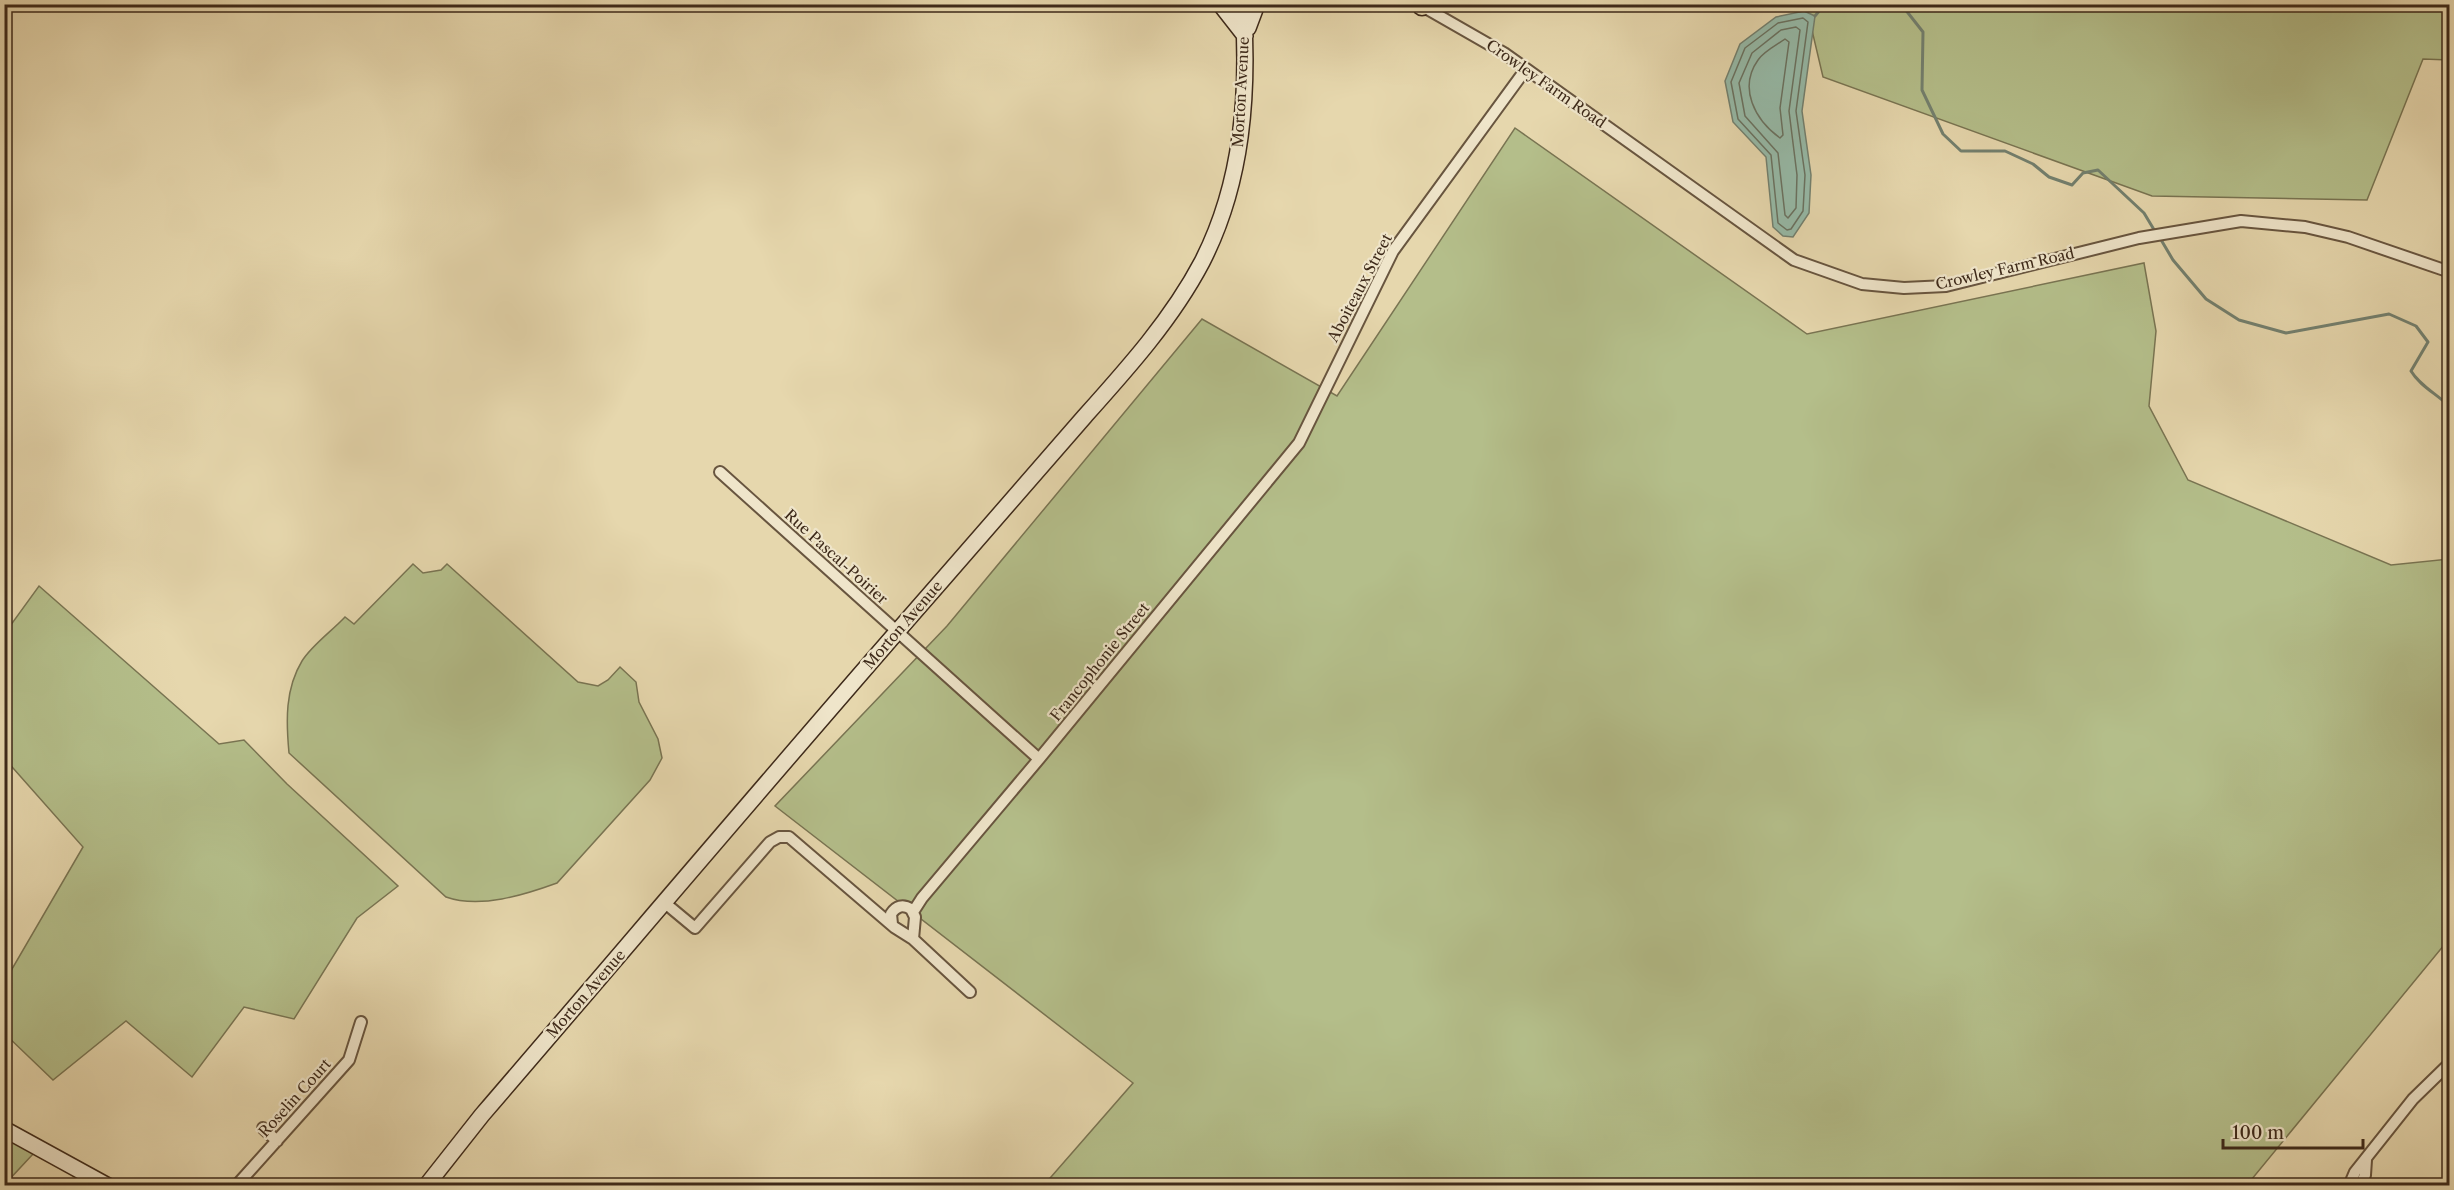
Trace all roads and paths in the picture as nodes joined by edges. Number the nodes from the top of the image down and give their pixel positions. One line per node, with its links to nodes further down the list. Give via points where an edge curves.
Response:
1 (1220, 4): 5 (street)
2 (1243, 4): 5 (street, Morton Avenue)
3 (1257, 4): 5 (street)
4 (1421, 5): 6 (street, Crowley Farm Road)
5 (1245, 36): 10 (street, Morton Avenue, via 1241,142 1231,184 1203,260 1178,304 1132,363)
6 (1526, 69): 7 (street, Crowley Farm Road, via 1794,260 1862,284 1946,286 2139,238 2241,221 2305,227 2348,237); 8 (street, Aboiteaux Street, via 1393,251)
7 (2450, 272)
8 (1299, 442): 11 (street, Francophonie Street)
9 (720, 472): 10 (street, Rue Pascal-Poirier)
10 (896, 632): 11 (street, Rue Pascal-Poirier); 12 (street, Morton Avenue)
11 (1039, 759): 13 (street, Francophonie Street)
12 (665, 903): 14 (street, via 695,928 770,842 784,836 793,839); 25 (street, Morton Avenue)
13 (910, 910): 14 (street, Francophonie Street, via 896,908); 15 (street)
14 (889, 918): 15 (street)
15 (908, 928): 16 (street, via 913,939)
16 (970, 992)
17 (361, 1022): 21 (street, Roselin Court, via 349,1060)
18 (2450, 1063): 22 (street, via 2413,1099)
19 (263, 1128): 21 (street)
20 (4, 1129): 23 (street)
21 (277, 1141): 24 (street, Roselin Court)
22 (2366, 1160): 26 (street); 27 (street)
23 (108, 1185)
24 (236, 1185)
25 (426, 1185)
26 (2349, 1185)
27 (2360, 1185)

